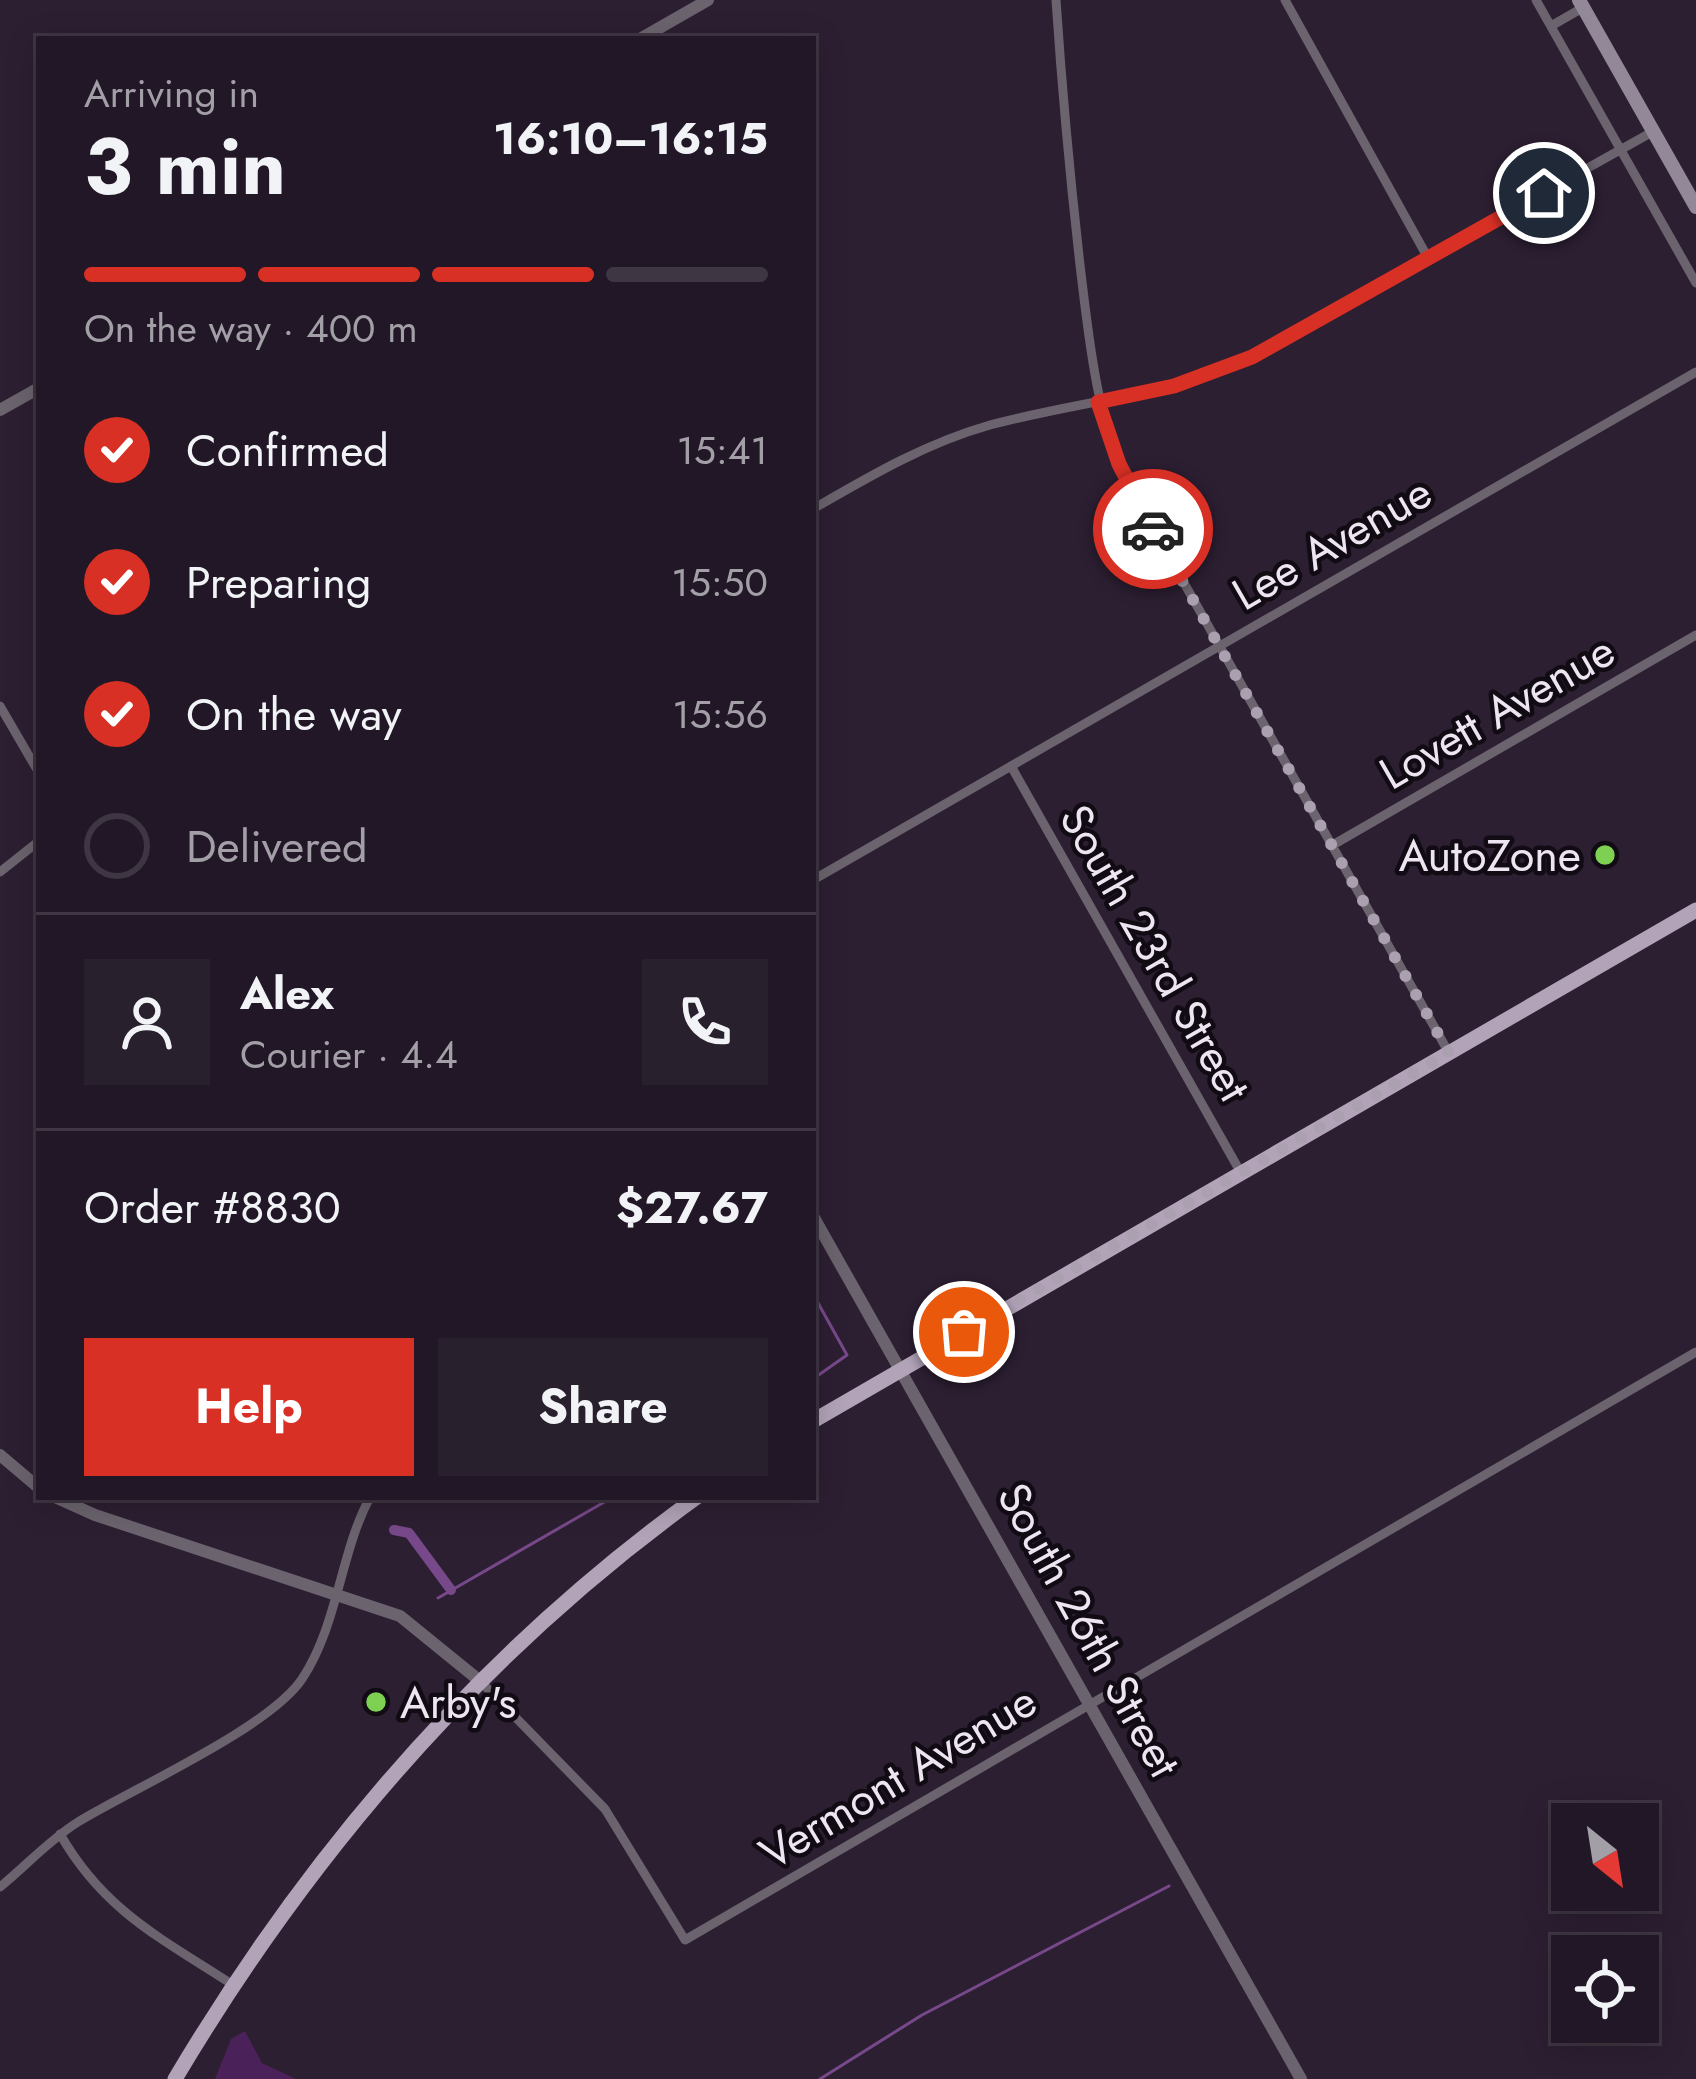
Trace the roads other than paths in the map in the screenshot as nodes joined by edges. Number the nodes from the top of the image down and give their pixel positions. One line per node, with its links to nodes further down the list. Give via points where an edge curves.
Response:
1 (708, 0): 7 (street)
2 (1285, 0): 11 (street)
3 (1536, 0): 6 (street)
4 (1581, 4): 6 (street); 8 (main road)
5 (1056, 6): 15 (street)
6 (1551, 26): 9 (street)
7 (645, 36)
8 (1654, 131): 9 (street); 10 (main road)
9 (1621, 149): 11 (street); 12 (street)
10 (1696, 206)
11 (1428, 258): 15 (street, via 1235,365)
12 (1696, 283)
13 (1696, 372): 19 (street, Lee Avenue)
14 (36, 390): 16 (street)
15 (1098, 402): 17 (street, via 954,436); 19 (street, via 1126,479)
16 (0, 410)
17 (816, 507)
18 (1696, 635): 24 (street, Lovett Avenue)
19 (1219, 646): 21 (street, Lee Avenue); 24 (street)
20 (0, 706): 22 (street)
21 (1011, 766): 26 (street, Lee Avenue); 29 (street, South 23rd Street)
22 (36, 767)
23 (36, 844): 25 (street)
24 (1331, 846): 28 (street)
25 (0, 872)
26 (816, 878)
27 (1696, 910): 28 (main road)
28 (1449, 1053): 29 (main road)
29 (1241, 1173): 32 (main road)
30 (816, 1221): 32 (street, South 26th Street)
31 (1696, 1352): 41 (street, Vermont Avenue)
32 (900, 1369): 33 (main road); 41 (street, South 26th Street)
33 (816, 1418)
34 (0, 1455): 35 (street)
35 (36, 1485)
36 (62, 1500): 39 (street)
37 (369, 1500): 39 (street)
38 (693, 1500): 40 (main road)
39 (335, 1592): 40 (street, via 410,1621); 42 (street, via 308,1670 280,1704)
40 (480, 1681): 41 (street, Vermont Avenue, via 616,1823 685,1940); 44 (main road, via 340,1838)
41 (1089, 1702): 46 (street, South 26th Street)
42 (60, 1834): 43 (street); 44 (street, via 106,1898)
43 (0, 1887)
44 (233, 1985): 45 (main road)
45 (175, 2079)
46 (1301, 2079)

